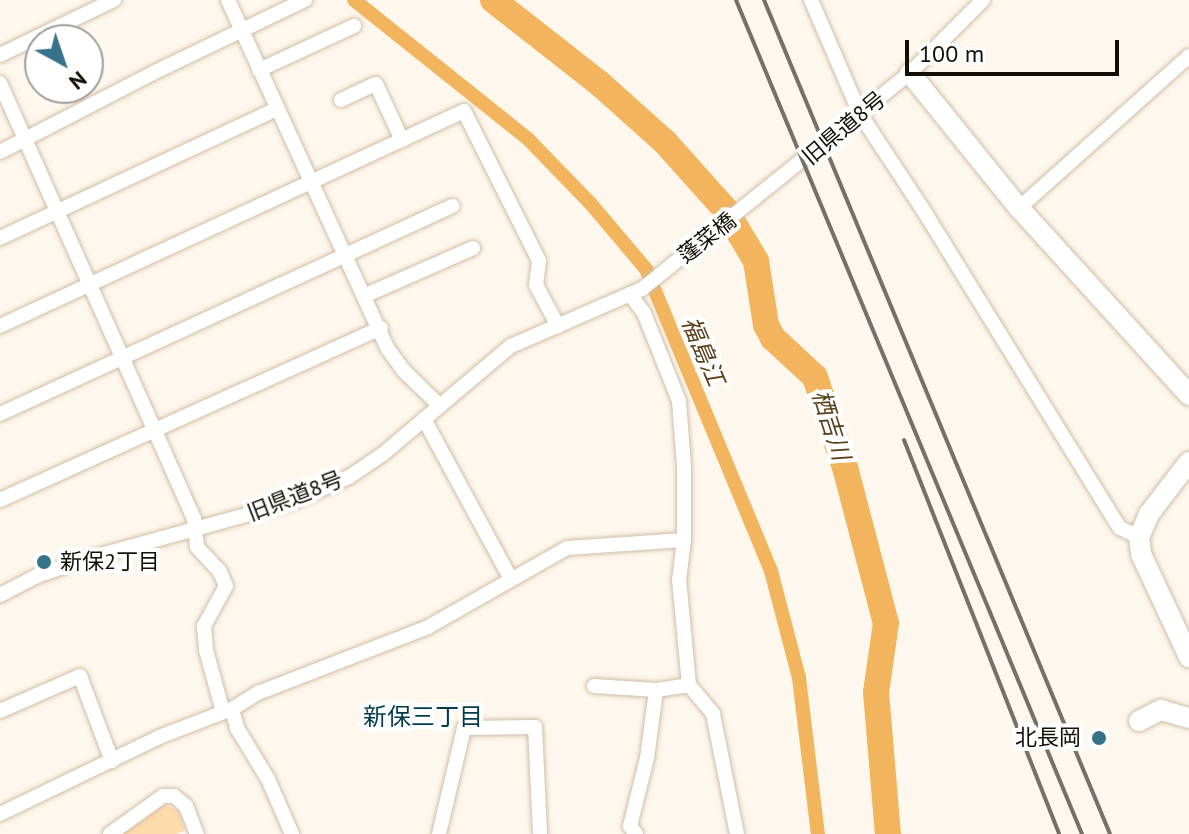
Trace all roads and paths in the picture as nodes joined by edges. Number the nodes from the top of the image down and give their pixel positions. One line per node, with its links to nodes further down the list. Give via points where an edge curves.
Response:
1 (114, 0): 8 (street)
2 (228, 0): 7 (street)
3 (305, 0): 7 (street)
4 (983, 0): 11 (street, 旧県道8号)
5 (813, 1): 15 (street)
6 (354, 26): 10 (street)
7 (243, 33): 10 (street); 16 (street, via 153,73)
8 (0, 55)
9 (1189, 56): 22 (street)
10 (259, 70): 14 (street)
11 (910, 73): 15 (street, 旧県道8号); 22 (street)
12 (0, 83): 16 (street)
13 (341, 100): 17 (street, via 376,84)
14 (277, 109): 19 (street); 23 (street)
15 (860, 114): 20 (street, 旧県道8号); 42 (street, via 1120,528)
16 (27, 140): 18 (street); 23 (street)
17 (402, 140): 19 (street); 31 (street, via 464,111 539,261 536,285)
18 (0, 152)
19 (309, 181): 26 (street); 27 (street)
20 (772, 187): 28 (street, 蓬菜橋)
21 (453, 206): 26 (street)
22 (1019, 208): 34 (street)
23 (58, 213): 24 (street); 27 (street)
24 (0, 238)
25 (473, 248): 29 (street)
26 (347, 256): 29 (street); 33 (street)
27 (90, 285): 30 (street); 33 (street)
28 (636, 292): 31 (street, 旧県道8号); 43 (street, via 679,401)
29 (366, 295): 32 (street)
30 (0, 326)
31 (558, 326): 35 (street, 旧県道8号, via 511,346)
32 (381, 328): 35 (street, via 403,370); 38 (street)
33 (125, 358): 36 (street); 38 (street)
34 (1189, 395)
35 (438, 404): 37 (street, 旧県道8号)
36 (0, 414)
37 (424, 419): 41 (street, 旧県道8号, via 383,454 326,489); 44 (street)
38 (156, 430): 40 (street); 41 (street)
39 (1189, 462): 42 (street, via 1149,514)
40 (0, 500)
41 (197, 530): 45 (street, 旧県道8号, via 86,559); 50 (street, via 197,547 226,586 204,626 206,650)
42 (1139, 537): 46 (street, via 1141,554)
43 (684, 540): 44 (street, via 567,548); 47 (street, via 679,579)
44 (511, 579): 50 (street, via 428,627 258,693)
45 (0, 595)
46 (1189, 657)
47 (689, 685): 49 (street); 62 (street, via 713,714)
48 (594, 686): 49 (street)
49 (656, 690): 61 (street, via 630,826)
50 (228, 710): 54 (street); 58 (street)
51 (0, 711): 54 (street, via 80,676)
52 (1189, 718): 53 (street, via 1161,710)
53 (1139, 721)
54 (112, 761): 55 (street)
55 (0, 814)
56 (110, 834): 57 (street, via 163,796 174,796 186,806)
57 (197, 834)
58 (292, 834)
59 (439, 834): 60 (street, via 464,728 535,727)
60 (540, 834)
61 (636, 834)
62 (737, 834)

